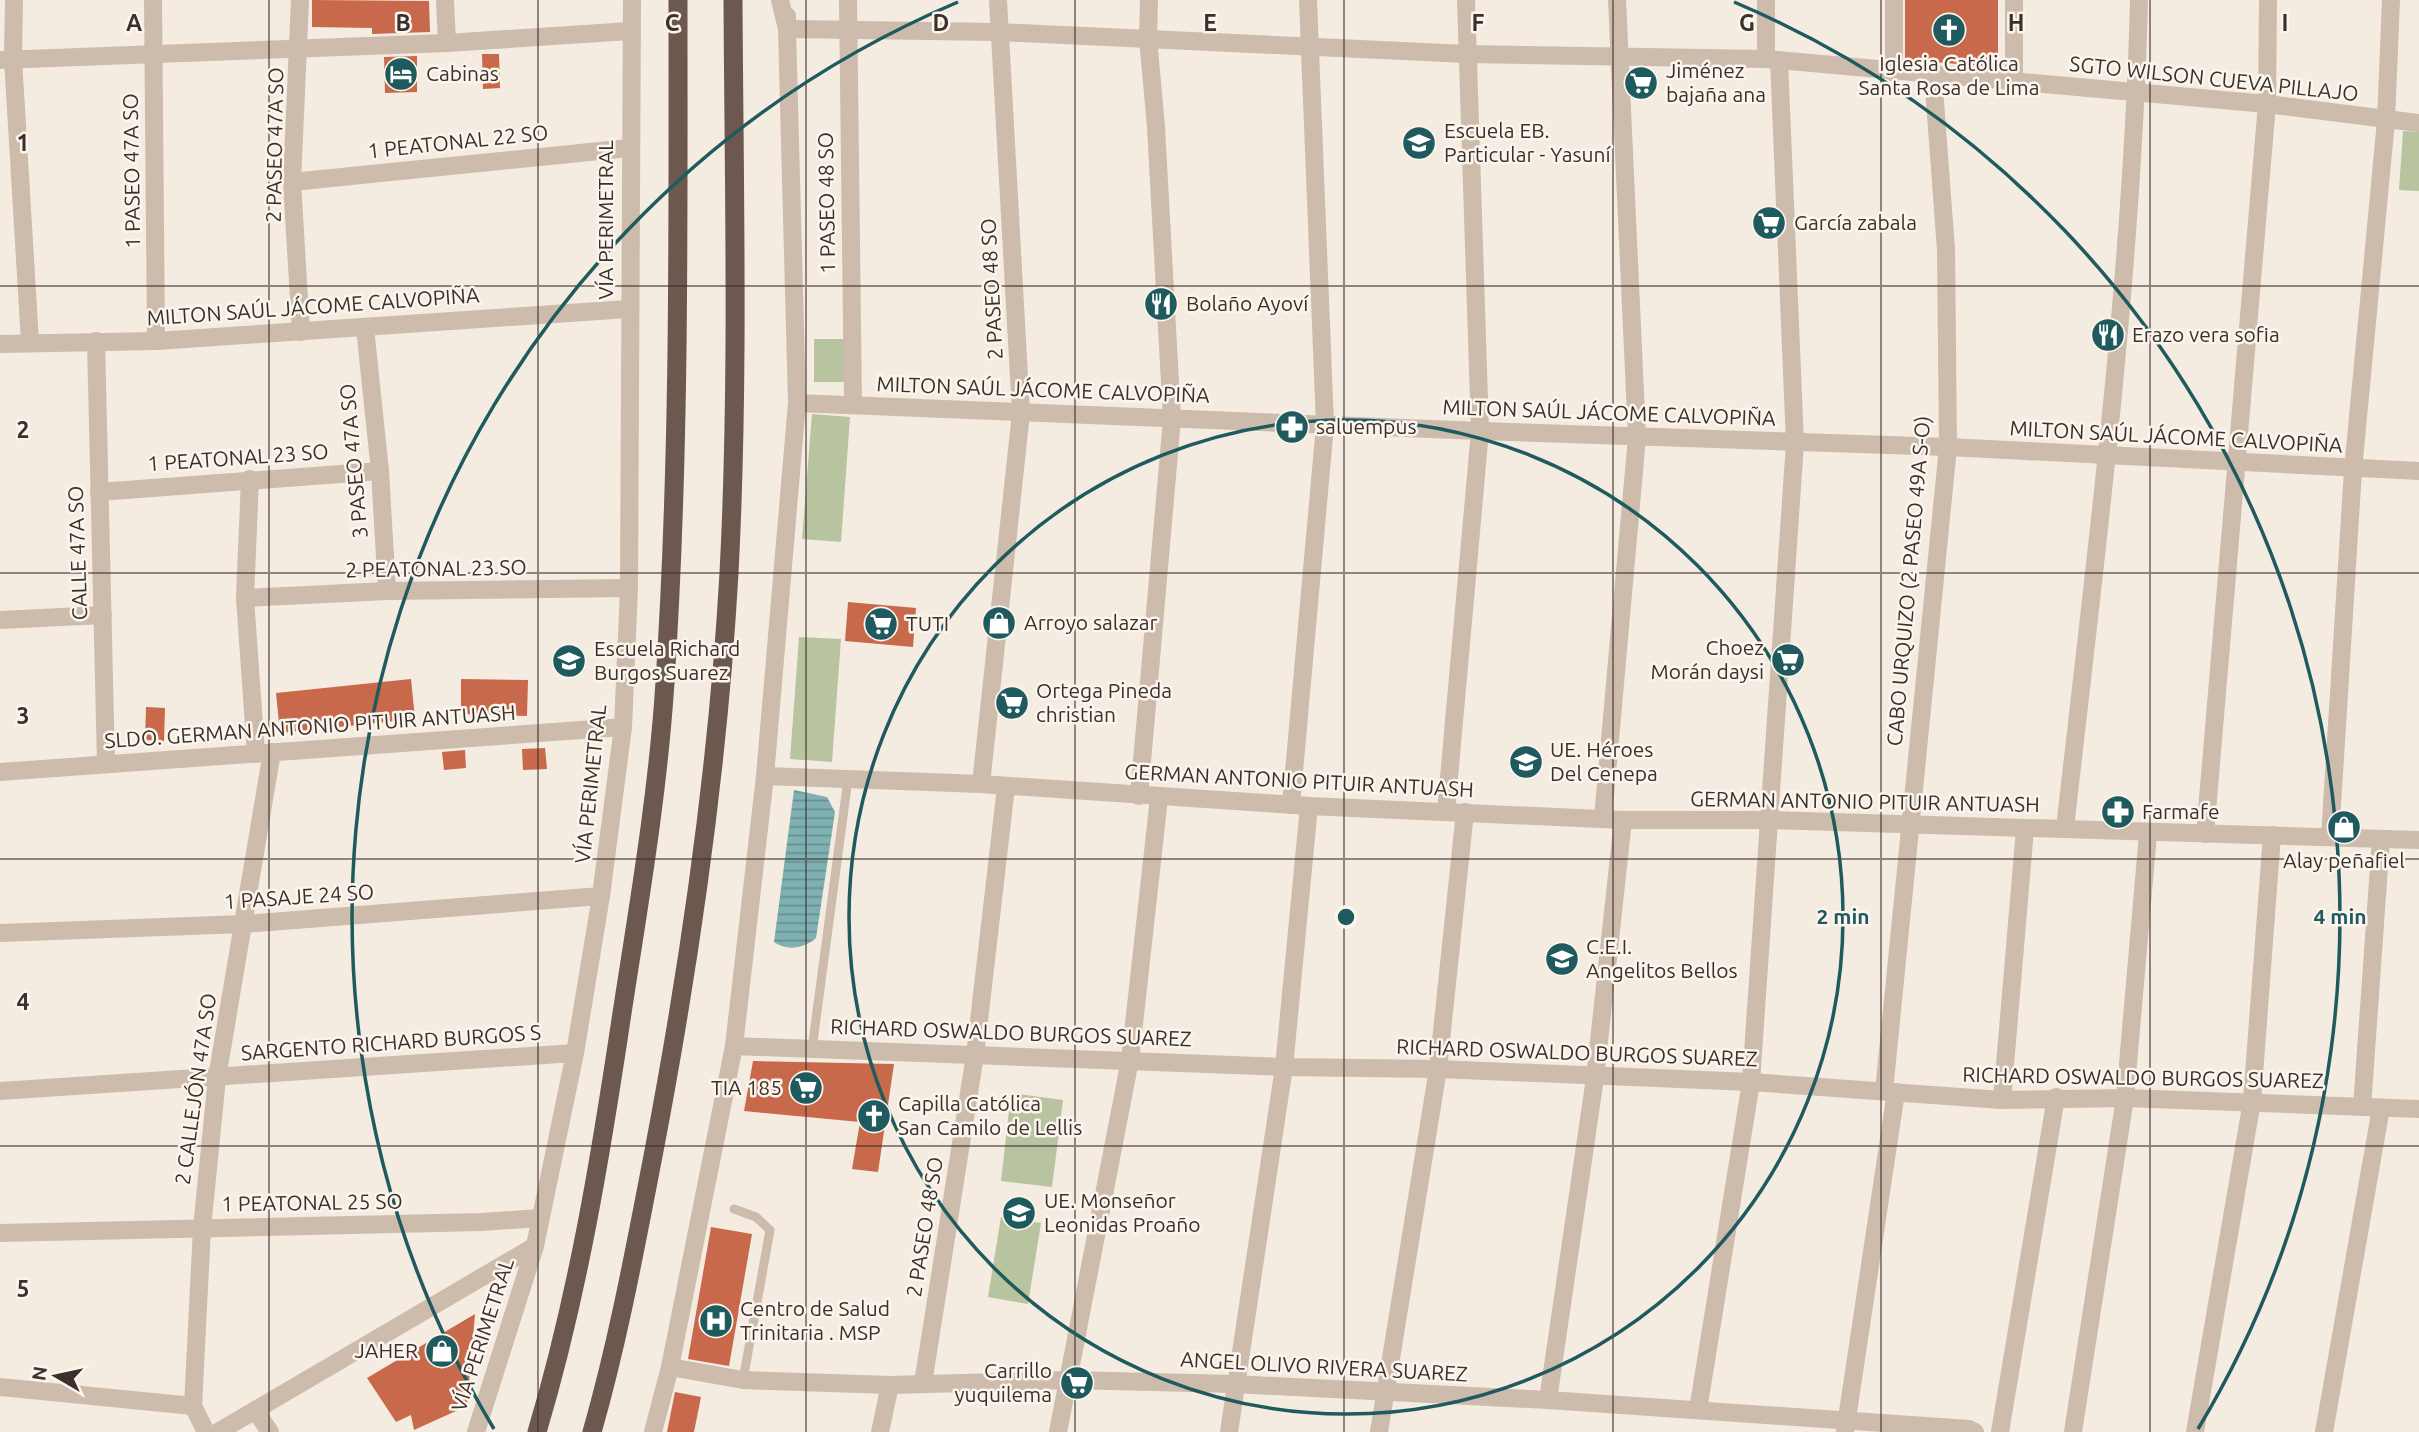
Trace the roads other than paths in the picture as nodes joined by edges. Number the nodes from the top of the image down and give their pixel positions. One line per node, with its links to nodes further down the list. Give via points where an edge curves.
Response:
1 (14, 0): 34 (street)
2 (153, 0): 30 (street, 1 PASEO 47A SO)
3 (300, 0): 28 (street, 2 PASEO 47A SO)
4 (444, 0): 27 (street)
5 (632, 0): 24 (street, VÍA PERIMETRAL)
6 (678, 0): 141 (highway, via 676,427 665,684 645,864 608,1111 582,1252)
7 (733, 0): 142 (highway, via 735,410 729,574 714,768 678,1027 614,1357)
8 (780, 0): 22 (street)
9 (787, 0): 22 (street)
10 (848, 0): 23 (street, 1 PASEO 48 SO)
11 (998, 0): 25 (street, 2 PASEO 48 SO)
12 (1149, 0): 26 (street)
13 (1308, 0): 29 (street)
14 (1466, 0): 31 (street)
15 (1617, 0): 32 (street)
16 (1766, 0): 33 (street)
17 (1895, 0): 35 (street)
18 (2014, 0): 37 (street)
19 (2139, 0): 38 (street)
20 (2268, 0): 39 (street)
21 (2391, 0): 40 (street)
22 (787, 29): 23 (street, SGTO WILSON CUEVA PILLAJO); 51 (street)
23 (847, 30): 25 (street, SGTO WILSON CUEVA PILLAJO); 52 (street, 1 PASEO 48 SO)
24 (631, 31): 27 (street); 42 (street, VÍA PERIMETRAL)
25 (998, 32): 26 (street, SGTO WILSON CUEVA PILLAJO); 53 (street, 2 PASEO 48 SO)
26 (1147, 38): 29 (street, SGTO WILSON CUEVA PILLAJO); 54 (street)
27 (447, 43): 28 (street)
28 (300, 47): 30 (street); 43 (street, 2 PASEO 47A SO)
29 (1308, 48): 31 (street, SGTO WILSON CUEVA PILLAJO); 55 (street)
30 (153, 52): 34 (street); 48 (street, 1 PASEO 47A SO)
31 (1466, 54): 32 (street, SGTO WILSON CUEVA PILLAJO); 56 (street)
32 (1617, 58): 33 (street, SGTO WILSON CUEVA PILLAJO); 57 (street)
33 (1773, 59): 35 (street, SGTO WILSON CUEVA PILLAJO); 58 (street)
34 (6, 60): 49 (street)
35 (1894, 73): 36 (street, SGTO WILSON CUEVA PILLAJO)
36 (1933, 75): 37 (street, SGTO WILSON CUEVA PILLAJO); 59 (street, CABO URQUIZO (2 PASEO 49A S-O), via 1946,250)
37 (2014, 82): 38 (street, SGTO WILSON CUEVA PILLAJO)
38 (2137, 93): 39 (street, SGTO WILSON CUEVA PILLAJO); 60 (street)
39 (2267, 104): 40 (street, SGTO WILSON CUEVA PILLAJO); 61 (street)
40 (2386, 121): 41 (street, SGTO WILSON CUEVA PILLAJO); 62 (street)
41 (2419, 123)
42 (629, 148): 43 (street, 1 PEATONAL 22 SO); 44 (street, VÍA PERIMETRAL)
43 (292, 182): 46 (street, 2 PASEO 47A SO)
44 (628, 309): 45 (street, MILTON SAÚL JÁCOME CALVOPIÑA); 67 (street, VÍA PERIMETRAL)
45 (365, 328): 46 (street, MILTON SAÚL JÁCOME CALVOPIÑA); 63 (street, 3 PASEO 47A SO)
46 (301, 332): 48 (street, MILTON SAÚL JÁCOME CALVOPIÑA)
47 (96, 341): 48 (street, MILTON SAÚL JÁCOME CALVOPIÑA); 49 (street, MILTON SAÚL JÁCOME CALVOPIÑA); 66 (street, CALLE 47A SO)
48 (156, 341)
49 (30, 342): 50 (street, MILTON SAÚL JÁCOME CALVOPIÑA)
50 (0, 344)
51 (797, 403): 52 (street, MILTON SAÚL JÁCOME CALVOPIÑA); 76 (street)
52 (853, 405): 53 (street, MILTON SAÚL JÁCOME CALVOPIÑA)
53 (1021, 413): 54 (street, MILTON SAÚL JÁCOME CALVOPIÑA); 78 (street, 2 PASEO 48 SO)
54 (1172, 419): 55 (street, MILTON SAÚL JÁCOME CALVOPIÑA); 80 (street)
55 (1325, 425): 56 (street, MILTON SAÚL JÁCOME CALVOPIÑA); 82 (street)
56 (1480, 432): 57 (street, MILTON SAÚL JÁCOME CALVOPIÑA); 83 (street)
57 (1637, 437): 58 (street, MILTON SAÚL JÁCOME CALVOPIÑA); 85 (street)
58 (1795, 443): 59 (street, MILTON SAÚL JÁCOME CALVOPIÑA); 87 (street)
59 (1948, 447): 60 (street, MILTON SAÚL JÁCOME CALVOPIÑA); 88 (street, CABO URQUIZO (2 PASEO 49A S-O))
60 (2108, 455): 61 (street, MILTON SAÚL JÁCOME CALVOPIÑA); 89 (street)
61 (2236, 463): 62 (street, MILTON SAÚL JÁCOME CALVOPIÑA); 92 (street)
62 (2353, 470): 64 (street, MILTON SAÚL JÁCOME CALVOPIÑA); 94 (street)
63 (380, 471): 65 (street, 1 PEATONAL 23 SO); 68 (street, 3 PASEO 47A SO)
64 (2419, 471)
65 (250, 479): 66 (street, 1 PEATONAL 23 SO); 69 (street)
66 (99, 492): 70 (street, CALLE 47A SO)
67 (629, 588): 68 (street, 2 PEATONAL 23 SO); 72 (street, VÍA PERIMETRAL)
68 (387, 591): 69 (street, 2 PEATONAL 23 SO)
69 (245, 598): 73 (street)
70 (103, 615): 71 (street); 74 (street, CALLE 47A SO)
71 (0, 620)
72 (622, 727): 73 (street, SLDO. GERMAN ANTONIO PITUIR ANTUASH); 97 (street, VÍA PERIMETRAL)
73 (264, 753): 74 (street, SLDO. GERMAN ANTONIO PITUIR ANTUASH); 98 (street, 2 CALLEJÓN 47A SO)
74 (106, 764): 75 (street, SLDO. GERMAN ANTONIO PITUIR ANTUASH)
75 (0, 772)
76 (765, 776): 77 (street, GERMAN ANTONIO PITUIR ANTUASH); 100 (street)
77 (848, 779): 78 (street, GERMAN ANTONIO PITUIR ANTUASH); 101 (lane)
78 (981, 784): 79 (street, GERMAN ANTONIO PITUIR ANTUASH)
79 (1006, 787): 80 (street, GERMAN ANTONIO PITUIR ANTUASH); 103 (street, 2 PASEO 48 SO)
80 (1139, 796): 81 (street, GERMAN ANTONIO PITUIR ANTUASH)
81 (1159, 797): 82 (street, GERMAN ANTONIO PITUIR ANTUASH); 104 (street)
82 (1300, 806): 83 (street, GERMAN ANTONIO PITUIR ANTUASH); 105 (street)
83 (1446, 811): 84 (street, GERMAN ANTONIO PITUIR ANTUASH)
84 (1465, 812): 85 (street, GERMAN ANTONIO PITUIR ANTUASH); 106 (street)
85 (1603, 818): 86 (street, GERMAN ANTONIO PITUIR ANTUASH)
86 (1623, 820): 87 (street, GERMAN ANTONIO PITUIR ANTUASH); 108 (street)
87 (1769, 820): 88 (street, GERMAN ANTONIO PITUIR ANTUASH); 109 (street)
88 (1908, 825): 90 (street, GERMAN ANTONIO PITUIR ANTUASH); 111 (street, CABO URQUIZO (2 PASEO 49A S-O))
89 (2065, 828): 90 (street, GERMAN ANTONIO PITUIR ANTUASH); 91 (street, GERMAN ANTONIO PITUIR ANTUASH)
90 (2025, 830): 114 (street)
91 (2148, 834): 92 (street, GERMAN ANTONIO PITUIR ANTUASH); 113 (street)
92 (2205, 834): 93 (street, GERMAN ANTONIO PITUIR ANTUASH)
93 (2272, 835): 94 (street, GERMAN ANTONIO PITUIR ANTUASH); 115 (street)
94 (2330, 837): 95 (street, GERMAN ANTONIO PITUIR ANTUASH)
95 (2381, 839): 96 (street, GERMAN ANTONIO PITUIR ANTUASH); 116 (street)
96 (2419, 840)
97 (601, 896): 98 (street, 1 PASAJE 24 SO); 102 (street, VÍA PERIMETRAL)
98 (244, 925): 99 (street, 1 PASAJE 24 SO); 107 (street, 2 CALLEJÓN 47A SO)
99 (0, 933)
100 (734, 1046): 101 (street, RICHARD OSWALDO BURGOS SUAREZ); 124 (street)
101 (811, 1049): 103 (street, RICHARD OSWALDO BURGOS SUAREZ)
102 (575, 1053): 107 (street, SARGENTO RICHARD BURGOS S); 120 (street, VÍA PERIMETRAL)
103 (975, 1055): 104 (street, RICHARD OSWALDO BURGOS SUAREZ); 127 (street, 2 PASEO 48 SO)
104 (1130, 1060): 105 (street, RICHARD OSWALDO BURGOS SUAREZ); 126 (street)
105 (1284, 1067): 106 (street, RICHARD OSWALDO BURGOS SUAREZ); 128 (street)
106 (1438, 1069): 108 (street, RICHARD OSWALDO BURGOS SUAREZ); 131 (street)
107 (217, 1078): 110 (street, SARGENTO RICHARD BURGOS S); 121 (street, 2 CALLEJÓN 47A SO)
108 (1595, 1078): 109 (street, RICHARD OSWALDO BURGOS SUAREZ); 132 (street)
109 (1751, 1082): 111 (street, RICHARD OSWALDO BURGOS SUAREZ); 135 (street)
110 (0, 1091)
111 (1890, 1092): 114 (street, RICHARD OSWALDO BURGOS SUAREZ); 136 (street, CABO URQUIZO (2 PASEO 49A S-O))
112 (2056, 1097): 113 (street, RICHARD OSWALDO BURGOS SUAREZ); 114 (street, RICHARD OSWALDO BURGOS SUAREZ); 149 (street)
113 (2125, 1098): 115 (street, RICHARD OSWALDO BURGOS SUAREZ); 150 (street)
114 (2003, 1100)
115 (2252, 1101): 116 (street, RICHARD OSWALDO BURGOS SUAREZ); 151 (street)
116 (2362, 1107): 117 (street, RICHARD OSWALDO BURGOS SUAREZ)
117 (2381, 1108): 118 (street, RICHARD OSWALDO BURGOS SUAREZ); 152 (street)
118 (2419, 1110)
119 (734, 1209): 125 (lane, via 756,1217 770,1230)
120 (540, 1218): 121 (street, 1 PEATONAL 25 SO); 123 (street, VÍA PERIMETRAL)
121 (202, 1228): 122 (street, 1 PEATONAL 25 SO); 133 (street, 2 CALLEJÓN 47A SO)
122 (0, 1233)
123 (535, 1246): 134 (street); 140 (street, VÍA PERIMETRAL)
124 (670, 1367): 125 (street, ANGEL OLIVO RIVERA SUAREZ); 143 (street)
125 (743, 1380): 129 (street, ANGEL OLIVO RIVERA SUAREZ)
126 (1069, 1380): 127 (street, ANGEL OLIVO RIVERA SUAREZ); 128 (street, ANGEL OLIVO RIVERA SUAREZ); 145 (street)
127 (923, 1383): 129 (street, ANGEL OLIVO RIVERA SUAREZ)
128 (1234, 1384): 131 (street, ANGEL OLIVO RIVERA SUAREZ); 146 (street)
129 (890, 1385): 144 (street)
130 (0, 1387): 133 (street)
131 (1384, 1391): 132 (street, ANGEL OLIVO RIVERA SUAREZ); 147 (street)
132 (1548, 1400): 135 (street, ANGEL OLIVO RIVERA SUAREZ)
133 (193, 1406): 137 (street, 2 CALLEJÓN 47A SO)
134 (255, 1410): 138 (street); 139 (street)
135 (1698, 1410): 136 (street, ANGEL OLIVO RIVERA SUAREZ)
136 (1846, 1426): 148 (street, ANGEL OLIVO RIVERA SUAREZ)
137 (206, 1432)
138 (218, 1432)
139 (270, 1432)
140 (476, 1432)
141 (537, 1432)
142 (592, 1432)
143 (653, 1432)
144 (880, 1432)
145 (1058, 1432)
146 (1229, 1432)
147 (1379, 1432)
148 (1975, 1432)
149 (2000, 1432)
150 (2073, 1432)
151 (2195, 1432)
152 (2324, 1432)

